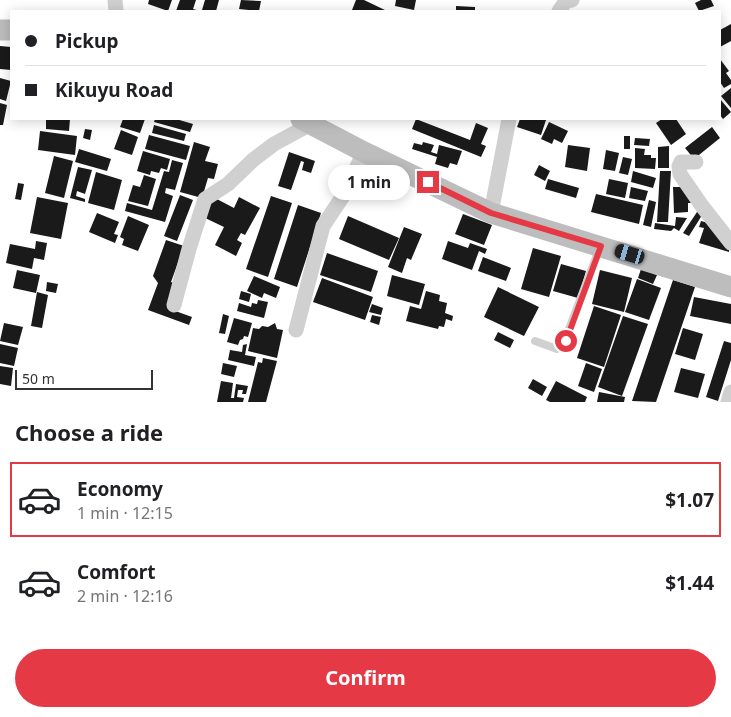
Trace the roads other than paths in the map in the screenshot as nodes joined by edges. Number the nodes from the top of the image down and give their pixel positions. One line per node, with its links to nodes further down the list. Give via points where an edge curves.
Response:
1 (509, 120): 5 (street)
2 (306, 122): 3 (main road); 9 (street, via 205,199)
3 (364, 152): 5 (main road); 10 (street, via 343,196 323,226)
4 (696, 162): 6 (street, via 681,162 680,174)
5 (491, 213): 7 (main road)
6 (731, 243)
7 (601, 246): 8 (main road); 11 (lane, via 563,345 557,349)
8 (731, 287)
9 (174, 305)
10 (296, 330)
11 (535, 341)
12 (731, 392): 13 (street)
13 (728, 402)

